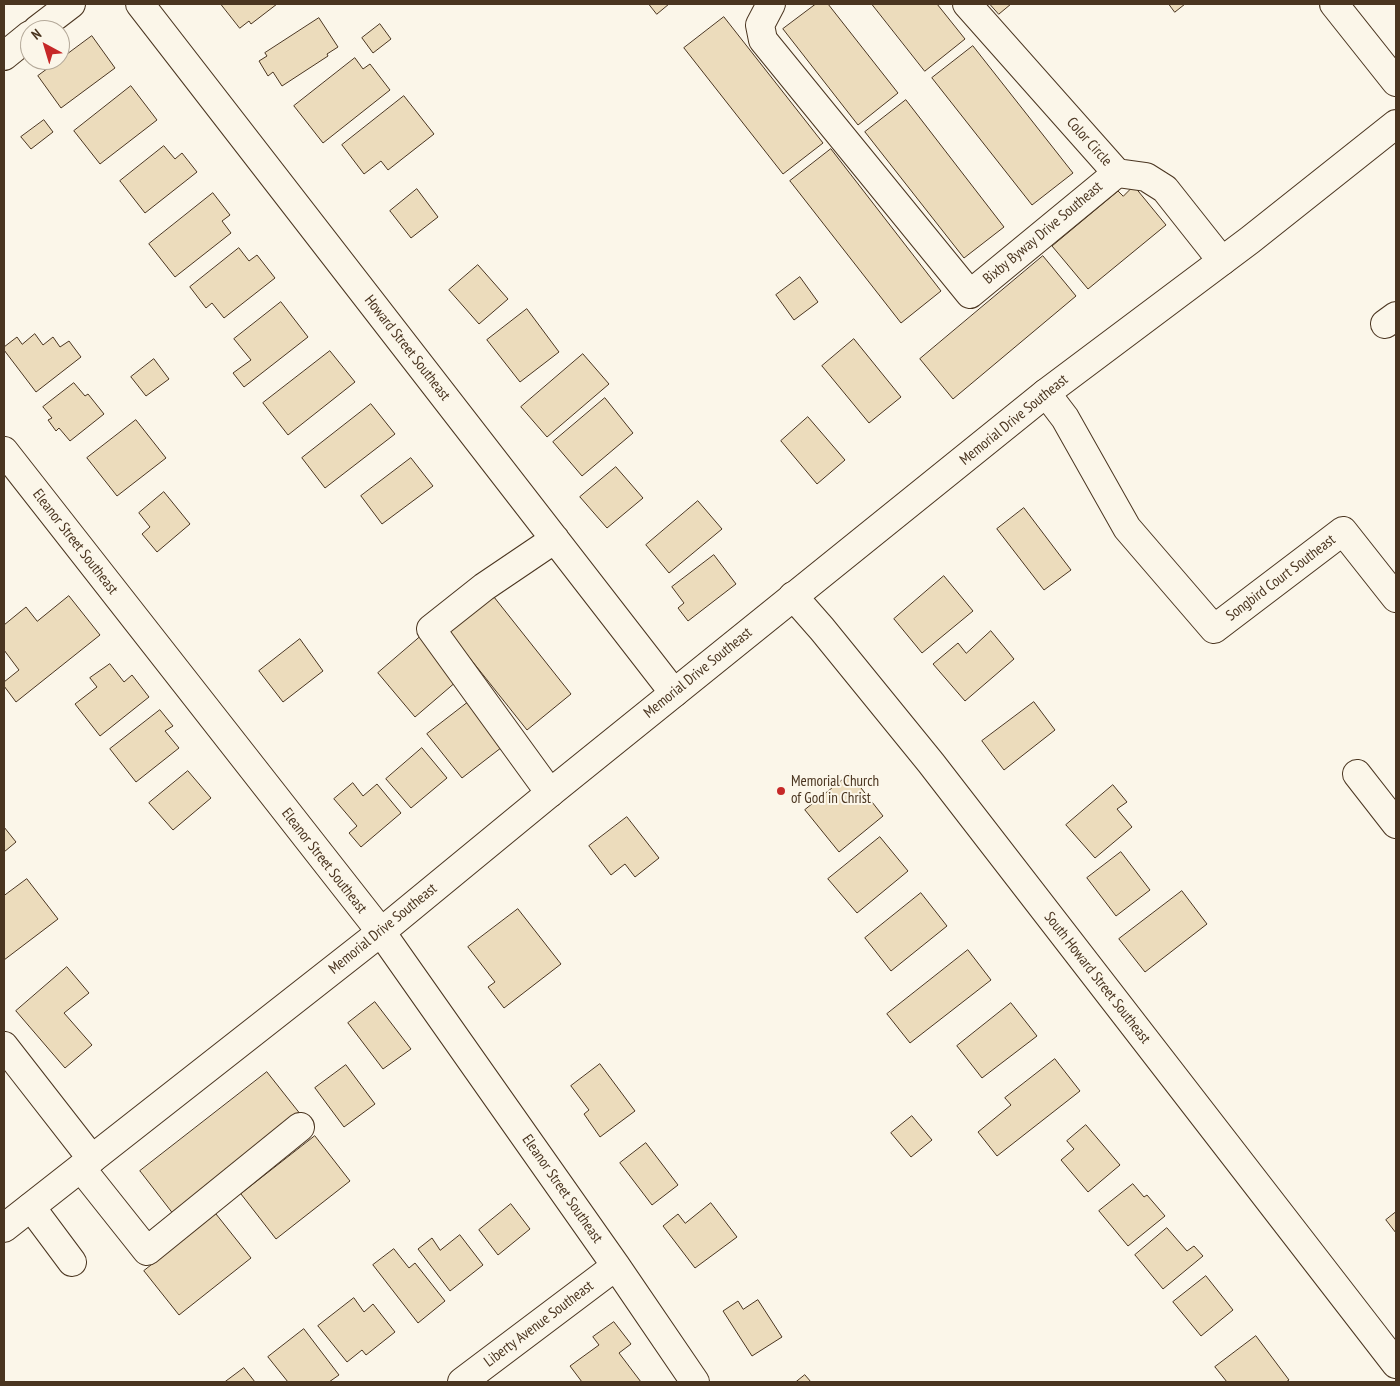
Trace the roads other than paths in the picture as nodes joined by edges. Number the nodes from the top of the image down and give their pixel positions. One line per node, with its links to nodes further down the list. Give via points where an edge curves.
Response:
1 (71, 4): 6 (street)
2 (140, 4): 15 (street, Howard Street Southeast)
3 (771, 4): 11 (street, Bixby Byway Drive Southeast, via 760,25 763,40 970,294)
4 (967, 4): 11 (street, Color Circle)
5 (1334, 4): 9 (street)
6 (50, 20)
7 (20, 44): 8 (street)
8 (4, 56)
9 (1396, 82)
10 (1396, 124): 12 (street, Memorial Drive Southeast)
11 (1117, 173): 12 (street, Color Circle, via 1146,177 1165,189)
12 (1222, 261): 13 (street, Memorial Drive Southeast)
13 (1046, 393): 16 (street, Memorial Drive Southeast); 17 (street, Songbird Court Southeast, via 1065,418 1127,528 1214,629 1343,531)
14 (4, 451): 22 (street, Eleanor Street Southeast)
15 (555, 539): 18 (street, Howard Street Southeast); 20 (street, via 484,587 431,629)
16 (793, 596): 18 (street, Memorial Drive Southeast); 30 (street, South Howard Street Southeast, via 931,763)
17 (1396, 598)
18 (674, 693): 20 (street, Memorial Drive Southeast)
19 (1357, 774): 21 (street)
20 (550, 793): 22 (street, Memorial Drive Southeast)
21 (1396, 824)
22 (381, 932): 25 (street, Memorial Drive Southeast); 29 (street, Eleanor Street Southeast)
23 (4, 1046): 25 (street)
24 (300, 1128): 25 (street, via 147,1251)
25 (86, 1164): 26 (street, Memorial Drive Southeast)
26 (31, 1207): 27 (street, Memorial Drive Southeast); 28 (street)
27 (4, 1228)
28 (72, 1262)
29 (616, 1266): 31 (street, Liberty Avenue Southeast); 32 (street, Eleanor Street Southeast)
30 (1396, 1364)
31 (462, 1382)
32 (695, 1382)

